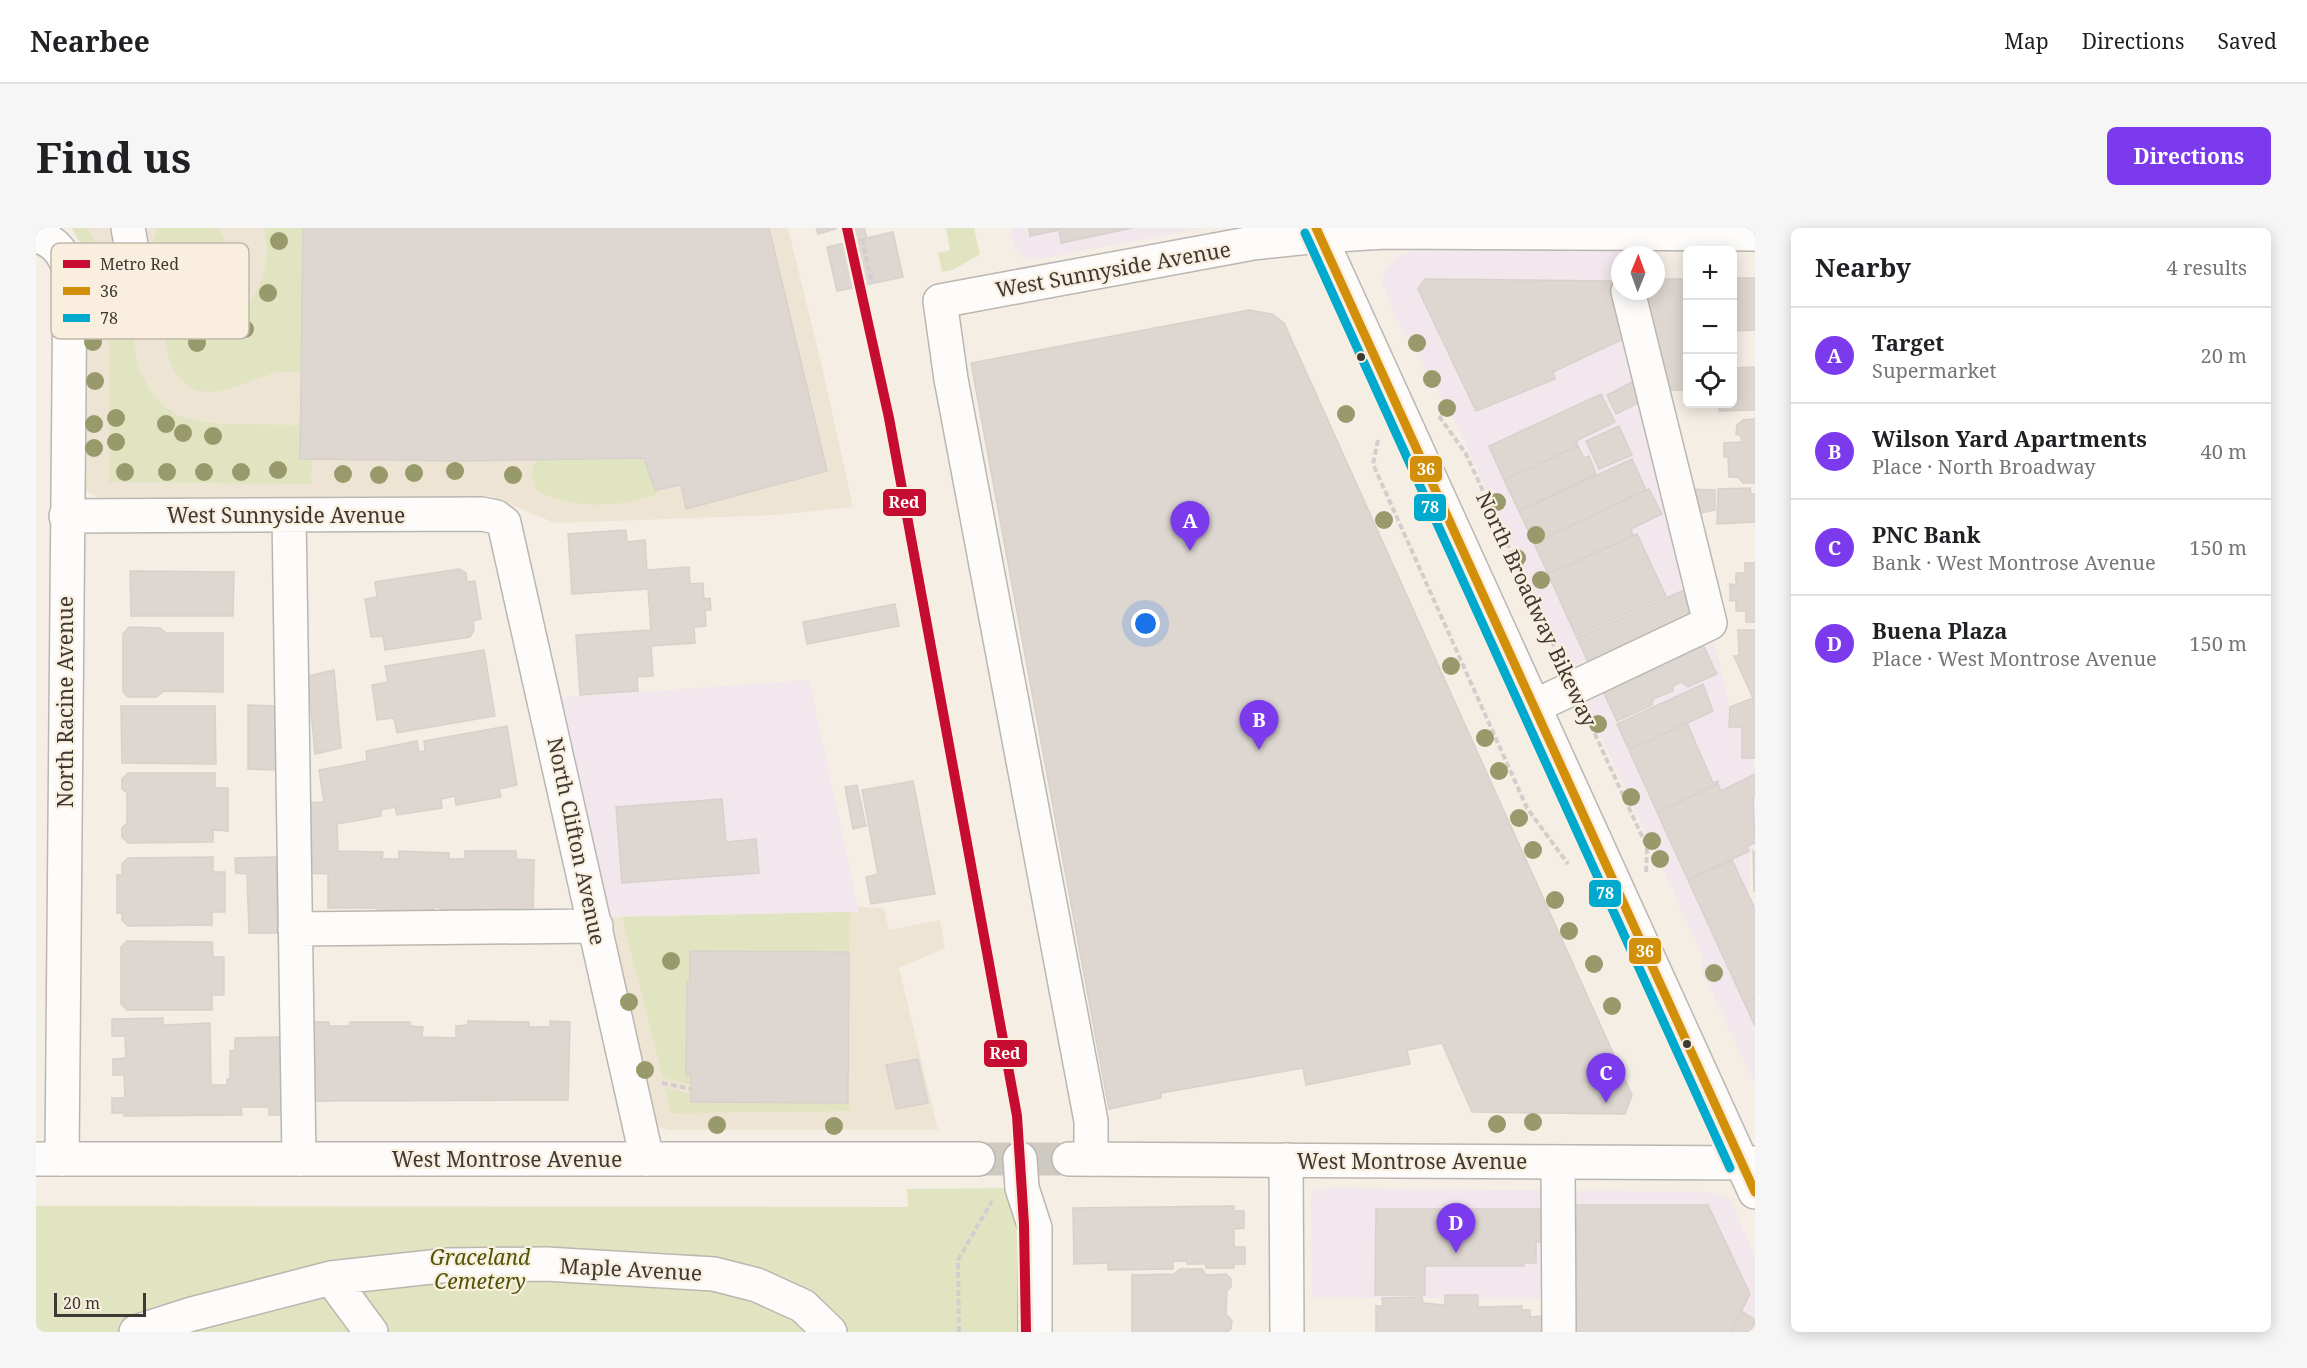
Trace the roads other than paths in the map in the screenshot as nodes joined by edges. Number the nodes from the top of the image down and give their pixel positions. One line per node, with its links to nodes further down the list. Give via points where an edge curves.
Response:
1 (128, 228): 5 (street)
2 (1318, 232): 4 (street, West Sunnyside Avenue); 11 (street); 17 (street, West Sunnyside Avenue, via 940,302 1091,1121)
3 (1755, 234): 4 (street, West Sunnyside Avenue)
4 (1624, 239)
5 (131, 243)
6 (1630, 300): 11 (street, via 1710,623)
7 (69, 339): 9 (street, North Racine Avenue)
8 (289, 515): 9 (street, West Sunnyside Avenue); 10 (street, West Sunnyside Avenue, via 482,514 496,517); 13 (street)
9 (66, 516): 14 (street, North Racine Avenue)
10 (504, 524): 12 (street, North Clifton Avenue)
11 (1533, 706): 22 (street)
12 (596, 926): 13 (street); 19 (street, North Clifton Avenue)
13 (295, 929): 18 (street)
14 (49, 1159): 18 (street, West Montrose Avenue)
15 (978, 1159): 19 (street, West Montrose Avenue)
16 (1020, 1159): 28 (street, via 1022,1188 1035,1228)
17 (1080, 1159): 20 (street, West Montrose Avenue)
18 (299, 1160): 19 (street, West Montrose Avenue)
19 (647, 1160)
20 (1286, 1160): 21 (street, West Montrose Avenue); 29 (street)
21 (1558, 1162): 22 (street, West Montrose Avenue); 30 (street)
22 (1748, 1163): 23 (street)
23 (1755, 1192)
24 (331, 1278): 25 (street, Maple Avenue); 26 (street); 27 (street, Maple Avenue, via 471,1264 546,1264 714,1274 757,1285 803,1306)
25 (136, 1332)
26 (371, 1332)
27 (830, 1332)
28 (1035, 1332)
29 (1287, 1332)
30 (1559, 1332)

